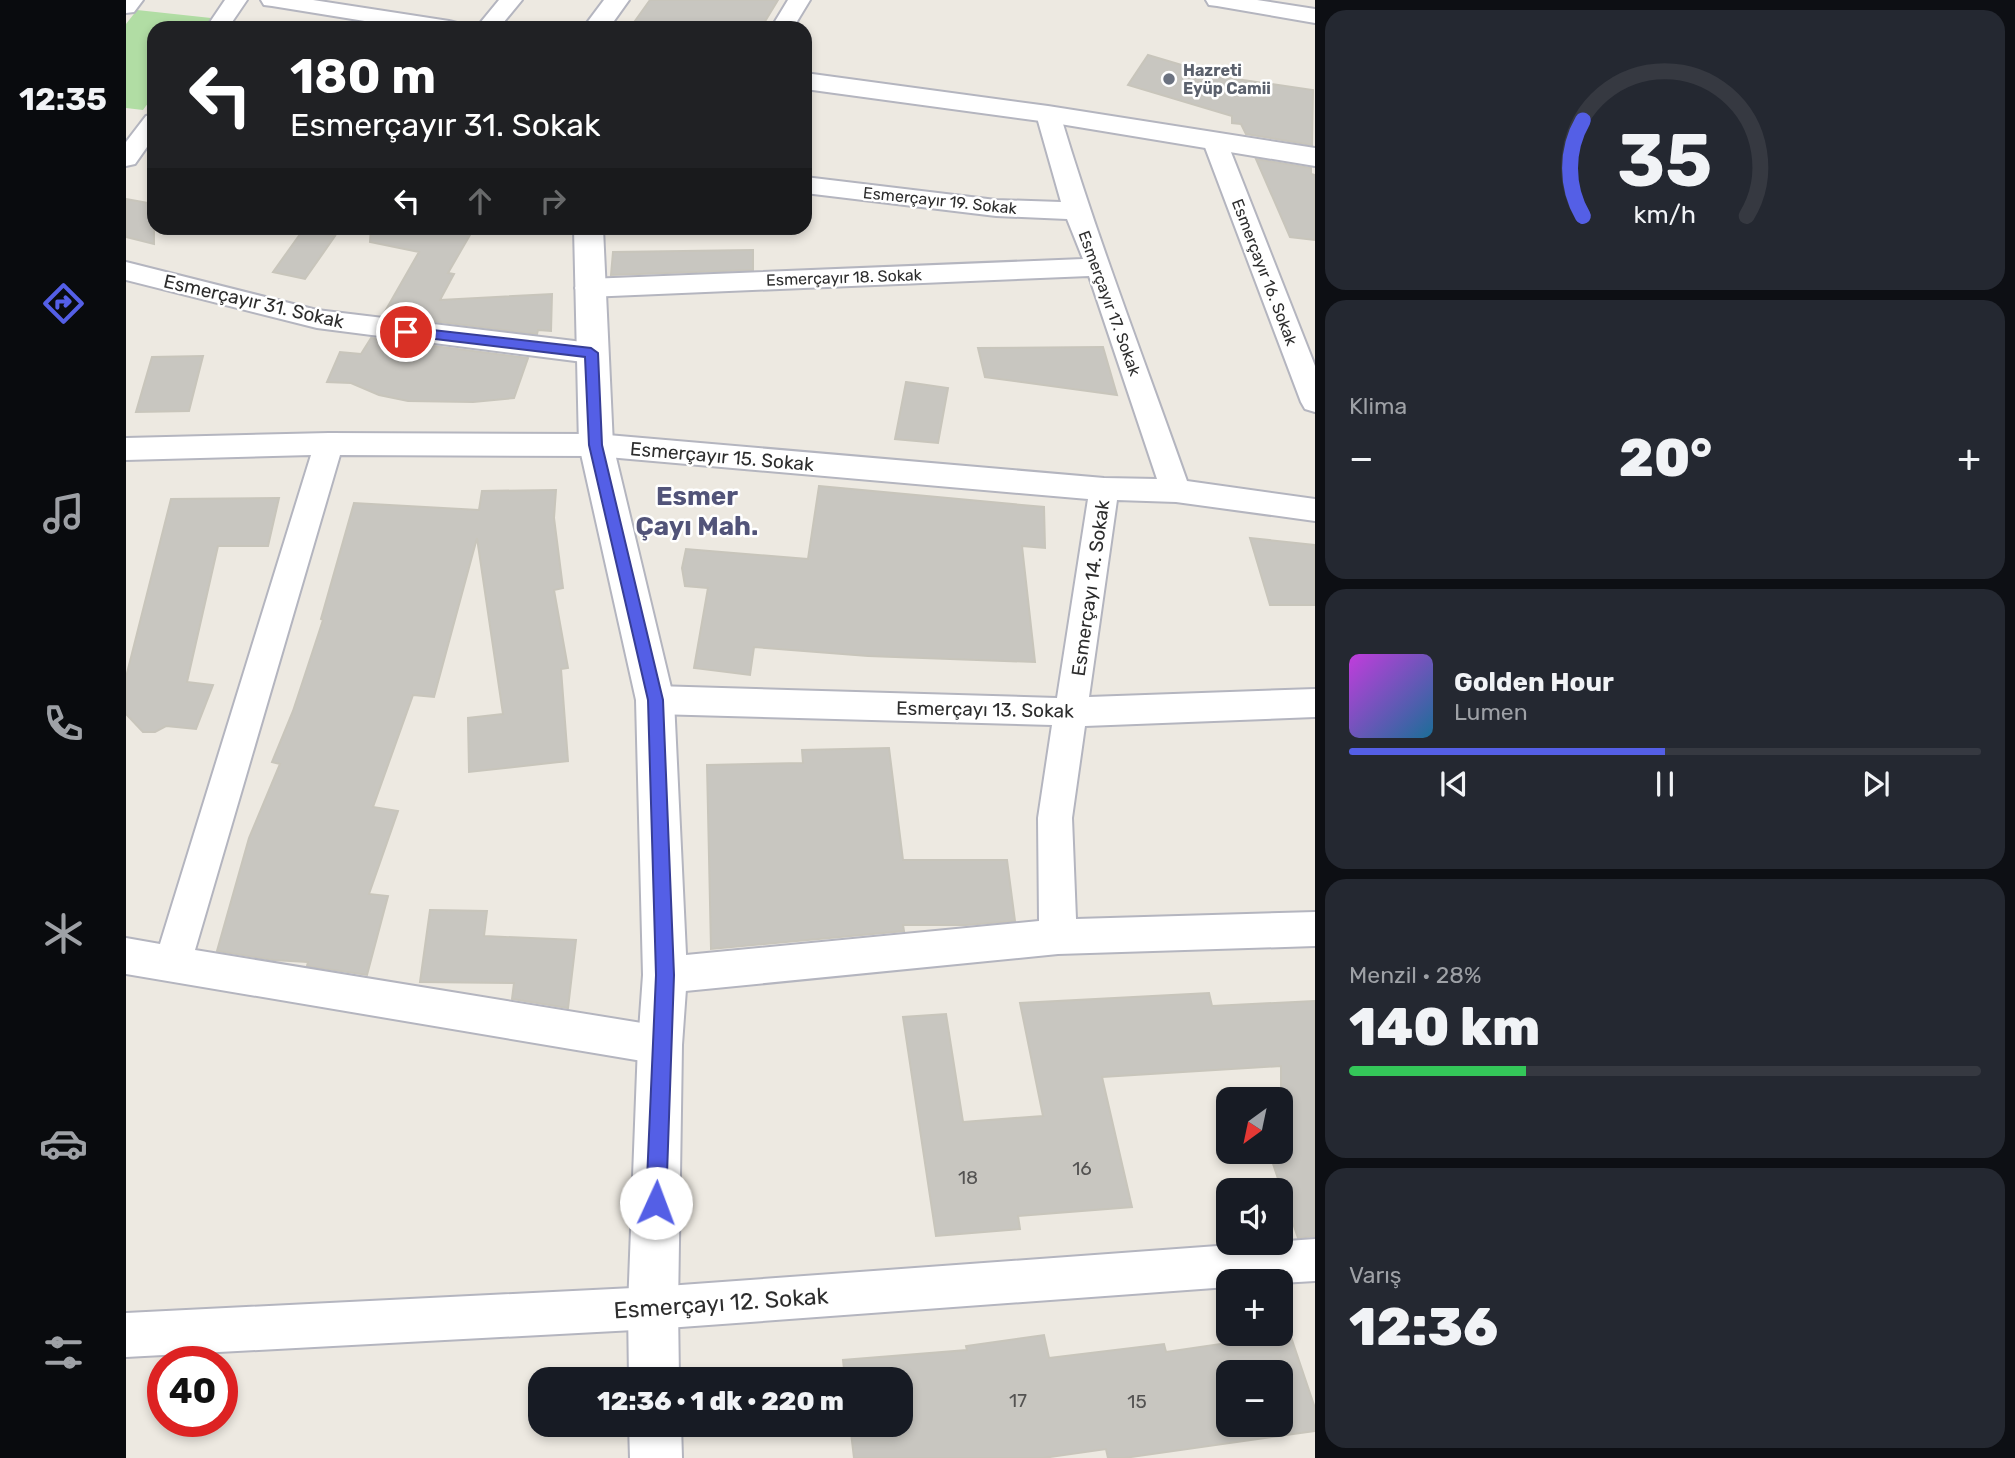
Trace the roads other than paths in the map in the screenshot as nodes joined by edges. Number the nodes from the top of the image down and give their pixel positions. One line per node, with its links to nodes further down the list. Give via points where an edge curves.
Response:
1 (132, 0): 9 (street)
2 (236, 0): 11 (street)
3 (272, 0): 8 (street)
4 (510, 0): 13 (street)
5 (617, 0): 14 (street)
6 (799, 0): 15 (street)
7 (1217, 0): 10 (street)
8 (333, 5): 12 (street)
9 (126, 7)
10 (1315, 16)
11 (222, 21)
12 (414, 21)
13 (493, 21)
14 (601, 21)
15 (786, 21)
16 (812, 82): 17 (street)
17 (1048, 114): 19 (street); 23 (street, Esmerçayır 17. Sokak)
18 (146, 127): 21 (street)
19 (1215, 142): 20 (street); 29 (street, Esmerçayır 16. Sokak)
20 (1315, 157)
21 (126, 159)
22 (812, 186): 23 (street, Esmerçayır 19. Sokak, via 996,208)
23 (1076, 211): 25 (street, Esmerçayır 17. Sokak)
24 (587, 235): 27 (street)
25 (1099, 267): 27 (street, Esmerçayır 18. Sokak); 34 (street, Esmerçayır 17. Sokak)
26 (126, 271): 28 (street, Esmerçayır 31. Sokak, via 317,319)
27 (588, 288): 28 (street)
28 (591, 353): 31 (street)
29 (1315, 402)
30 (329, 444): 31 (street, Esmerçayır 15. Sokak); 32 (street, Esmerçayır 15. Sokak); 42 (street)
31 (596, 445): 33 (street, Esmerçayır 15. Sokak); 36 (street)
32 (126, 449)
33 (1104, 489): 34 (street, Esmerçayır 15. Sokak); 38 (street, Esmerçayı 14. Sokak)
34 (1175, 491): 35 (street, Esmerçayır 15. Sokak)
35 (1315, 510)
36 (655, 700): 38 (street, Esmerçayı 13. Sokak); 43 (street)
37 (1315, 703): 38 (street, Esmerçayı 13. Sokak)
38 (1073, 712): 40 (street, Esmerçayı 14. Sokak, via 1055,818)
39 (1315, 929): 40 (street)
40 (1058, 937): 43 (street)
41 (126, 956): 42 (street)
42 (173, 963): 44 (street)
43 (665, 975): 44 (street)
44 (660, 1045): 46 (street)
45 (1315, 1261): 46 (street, Esmerçayı 12. Sokak)
46 (653, 1308): 47 (street, Esmerçayı 12. Sokak); 48 (street)
47 (126, 1335)
48 (654, 1367)
49 (655, 1437): 50 (street)
50 (656, 1458)

